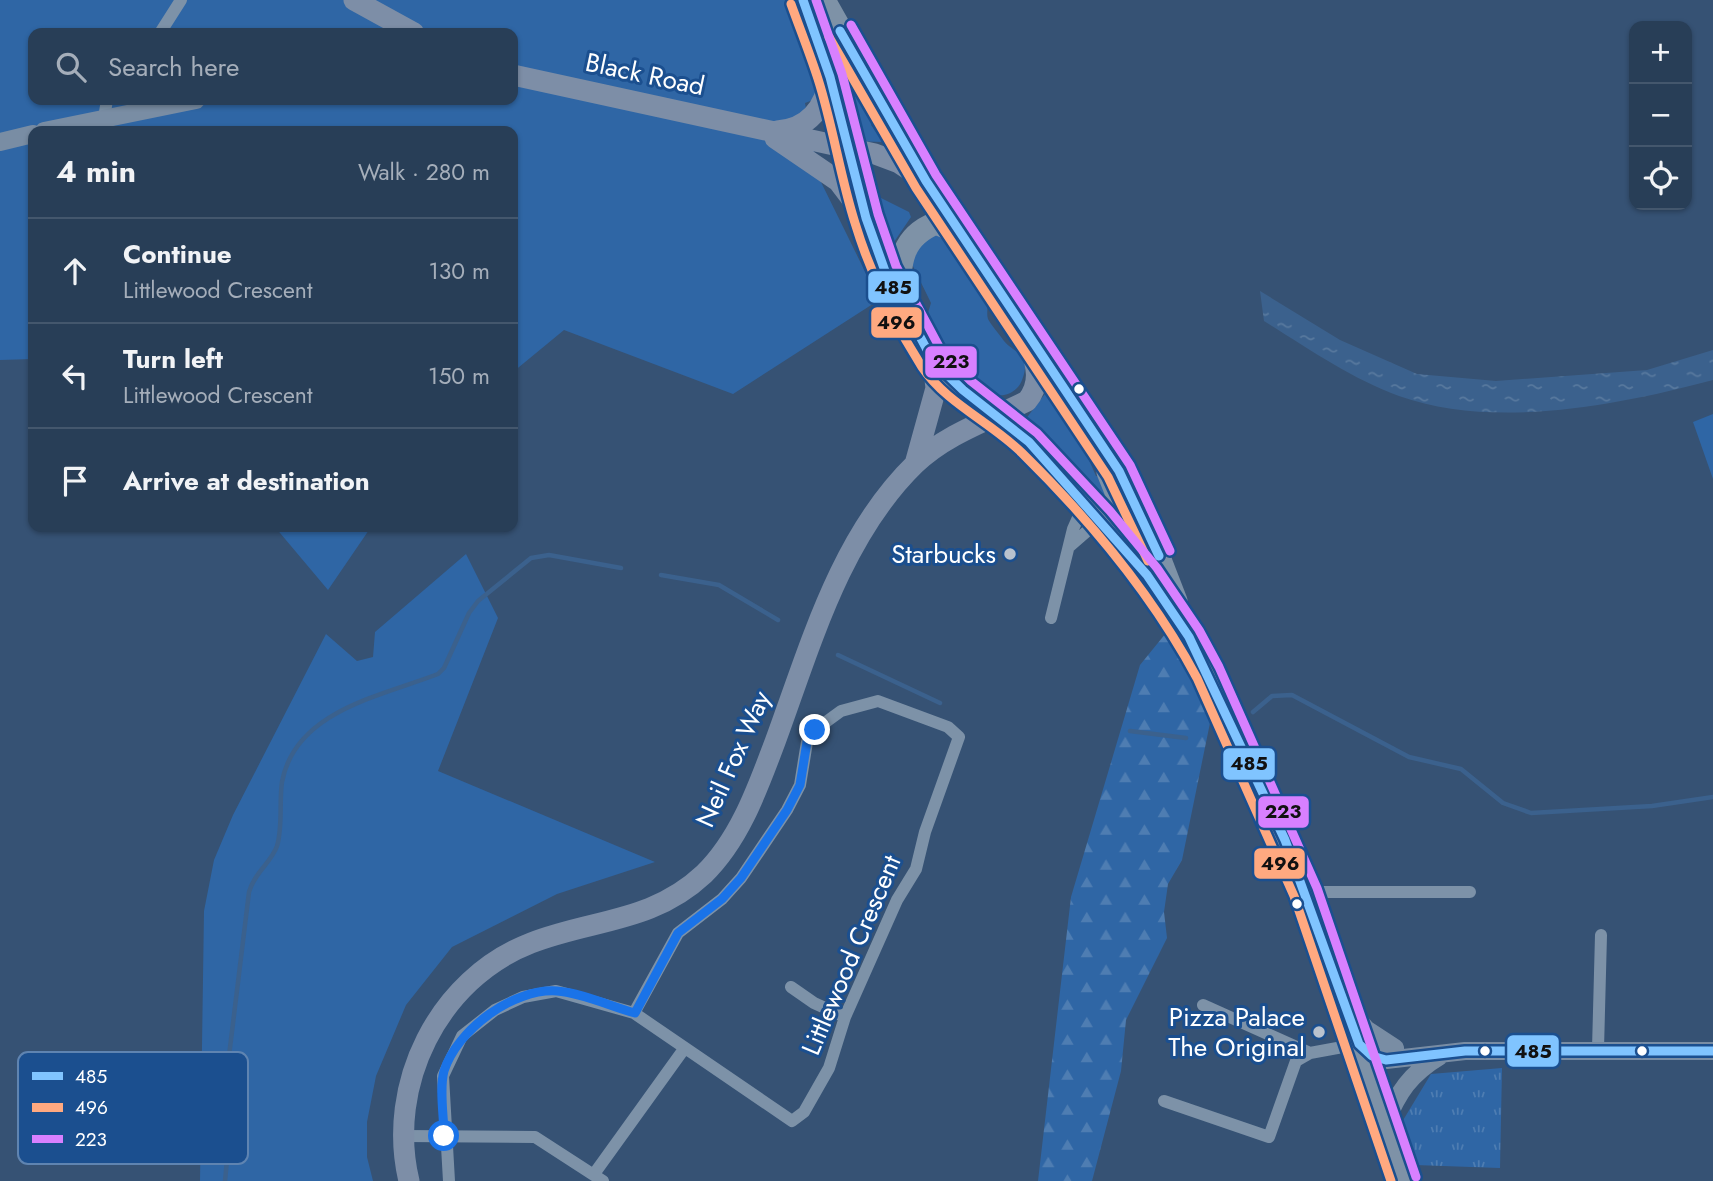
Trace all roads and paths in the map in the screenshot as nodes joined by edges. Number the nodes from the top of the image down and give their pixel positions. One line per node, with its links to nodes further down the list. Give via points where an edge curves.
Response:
1 (181, 0): 5 (street)
2 (354, 0): 6 (main road)
3 (803, 0): 8 (highway)
4 (824, 0): 17 (highway)
5 (163, 28)
6 (405, 28)
7 (518, 76): 13 (main road, Black Road)
8 (830, 77): 13 (main road, Black Road, via 822,107 806,122 786,130); 16 (highway)
9 (106, 105): 11 (street)
10 (170, 105): 11 (main road)
11 (104, 118): 12 (main road)
12 (67, 126)
13 (764, 131): 16 (main road, Black Road); 18 (main road, Black Road, via 838,181)
14 (28, 135): 15 (main road)
15 (0, 142)
16 (846, 147): 17 (main road, Black Road, via 899,163); 18 (highway)
17 (926, 181): 19 (highway)
18 (866, 218): 20 (highway)
19 (959, 233): 20 (highway, via 936,223 911,238 903,250); 21 (highway)
20 (899, 296): 22 (highway)
21 (1027, 332): 23 (main road, Neil Fox Way, via 1035,365 1034,393); 24 (highway)
22 (933, 361): 23 (highway); 25 (main road, Neil Fox Way, via 936,388)
23 (996, 416): 25 (main road, Neil Fox Way, via 961,430); 26 (highway, via 1029,442)
24 (1090, 427): 27 (highway, via 1116,492 1116,504); 30 (highway, via 1130,494)
25 (915, 464): 48 (main road, Neil Fox Way, via 859,538 841,571 761,779 727,845 704,874 640,914 530,943 496,960 463,986 435,1022 417,1059)
26 (1085, 502): 27 (highway); 28 (street)
27 (1101, 519): 28 (street); 30 (highway)
28 (1070, 546): 29 (street)
29 (1051, 618)
30 (1189, 637): 31 (highway)
31 (1305, 892): 32 (street); 35 (highway)
32 (1470, 892)
33 (1601, 935): 42 (street)
34 (791, 987): 38 (street)
35 (1342, 998): 39 (highway); 40 (main road, via 1366,1029)
36 (1203, 1005): 44 (street)
37 (635, 1013): 38 (street, Littlewood Crescent, via 678,933 741,878 787,810 800,785 807,742 815,730 841,711 878,701 948,727 959,737 916,869 897,900); 41 (street, Littlewood Crescent); 49 (street, Littlewood Crescent, via 556,991 523,997 495,1010 463,1035 445,1068)
38 (845, 1017): 41 (street, Littlewood Crescent, via 829,1068 804,1112 792,1121)
39 (1359, 1044): 40 (main road); 44 (street); 45 (main road, via 1372,1056 1386,1060); 47 (highway)
40 (1395, 1048): 45 (main road)
41 (684, 1049): 50 (street)
42 (1598, 1049): 43 (main road); 45 (main road)
43 (1713, 1051)
44 (1310, 1053): 46 (street, via 1296,1061 1269,1137)
45 (1446, 1053): 47 (main road, via 1406,1082)
46 (1164, 1101)
47 (1385, 1124): 53 (highway)
48 (403, 1136): 49 (street); 51 (main road, Neil Fox Way)
49 (444, 1136): 50 (street, via 535,1137); 52 (street, Littlewood Crescent)
50 (599, 1178)
51 (409, 1181)
52 (449, 1181)
53 (1404, 1181)

